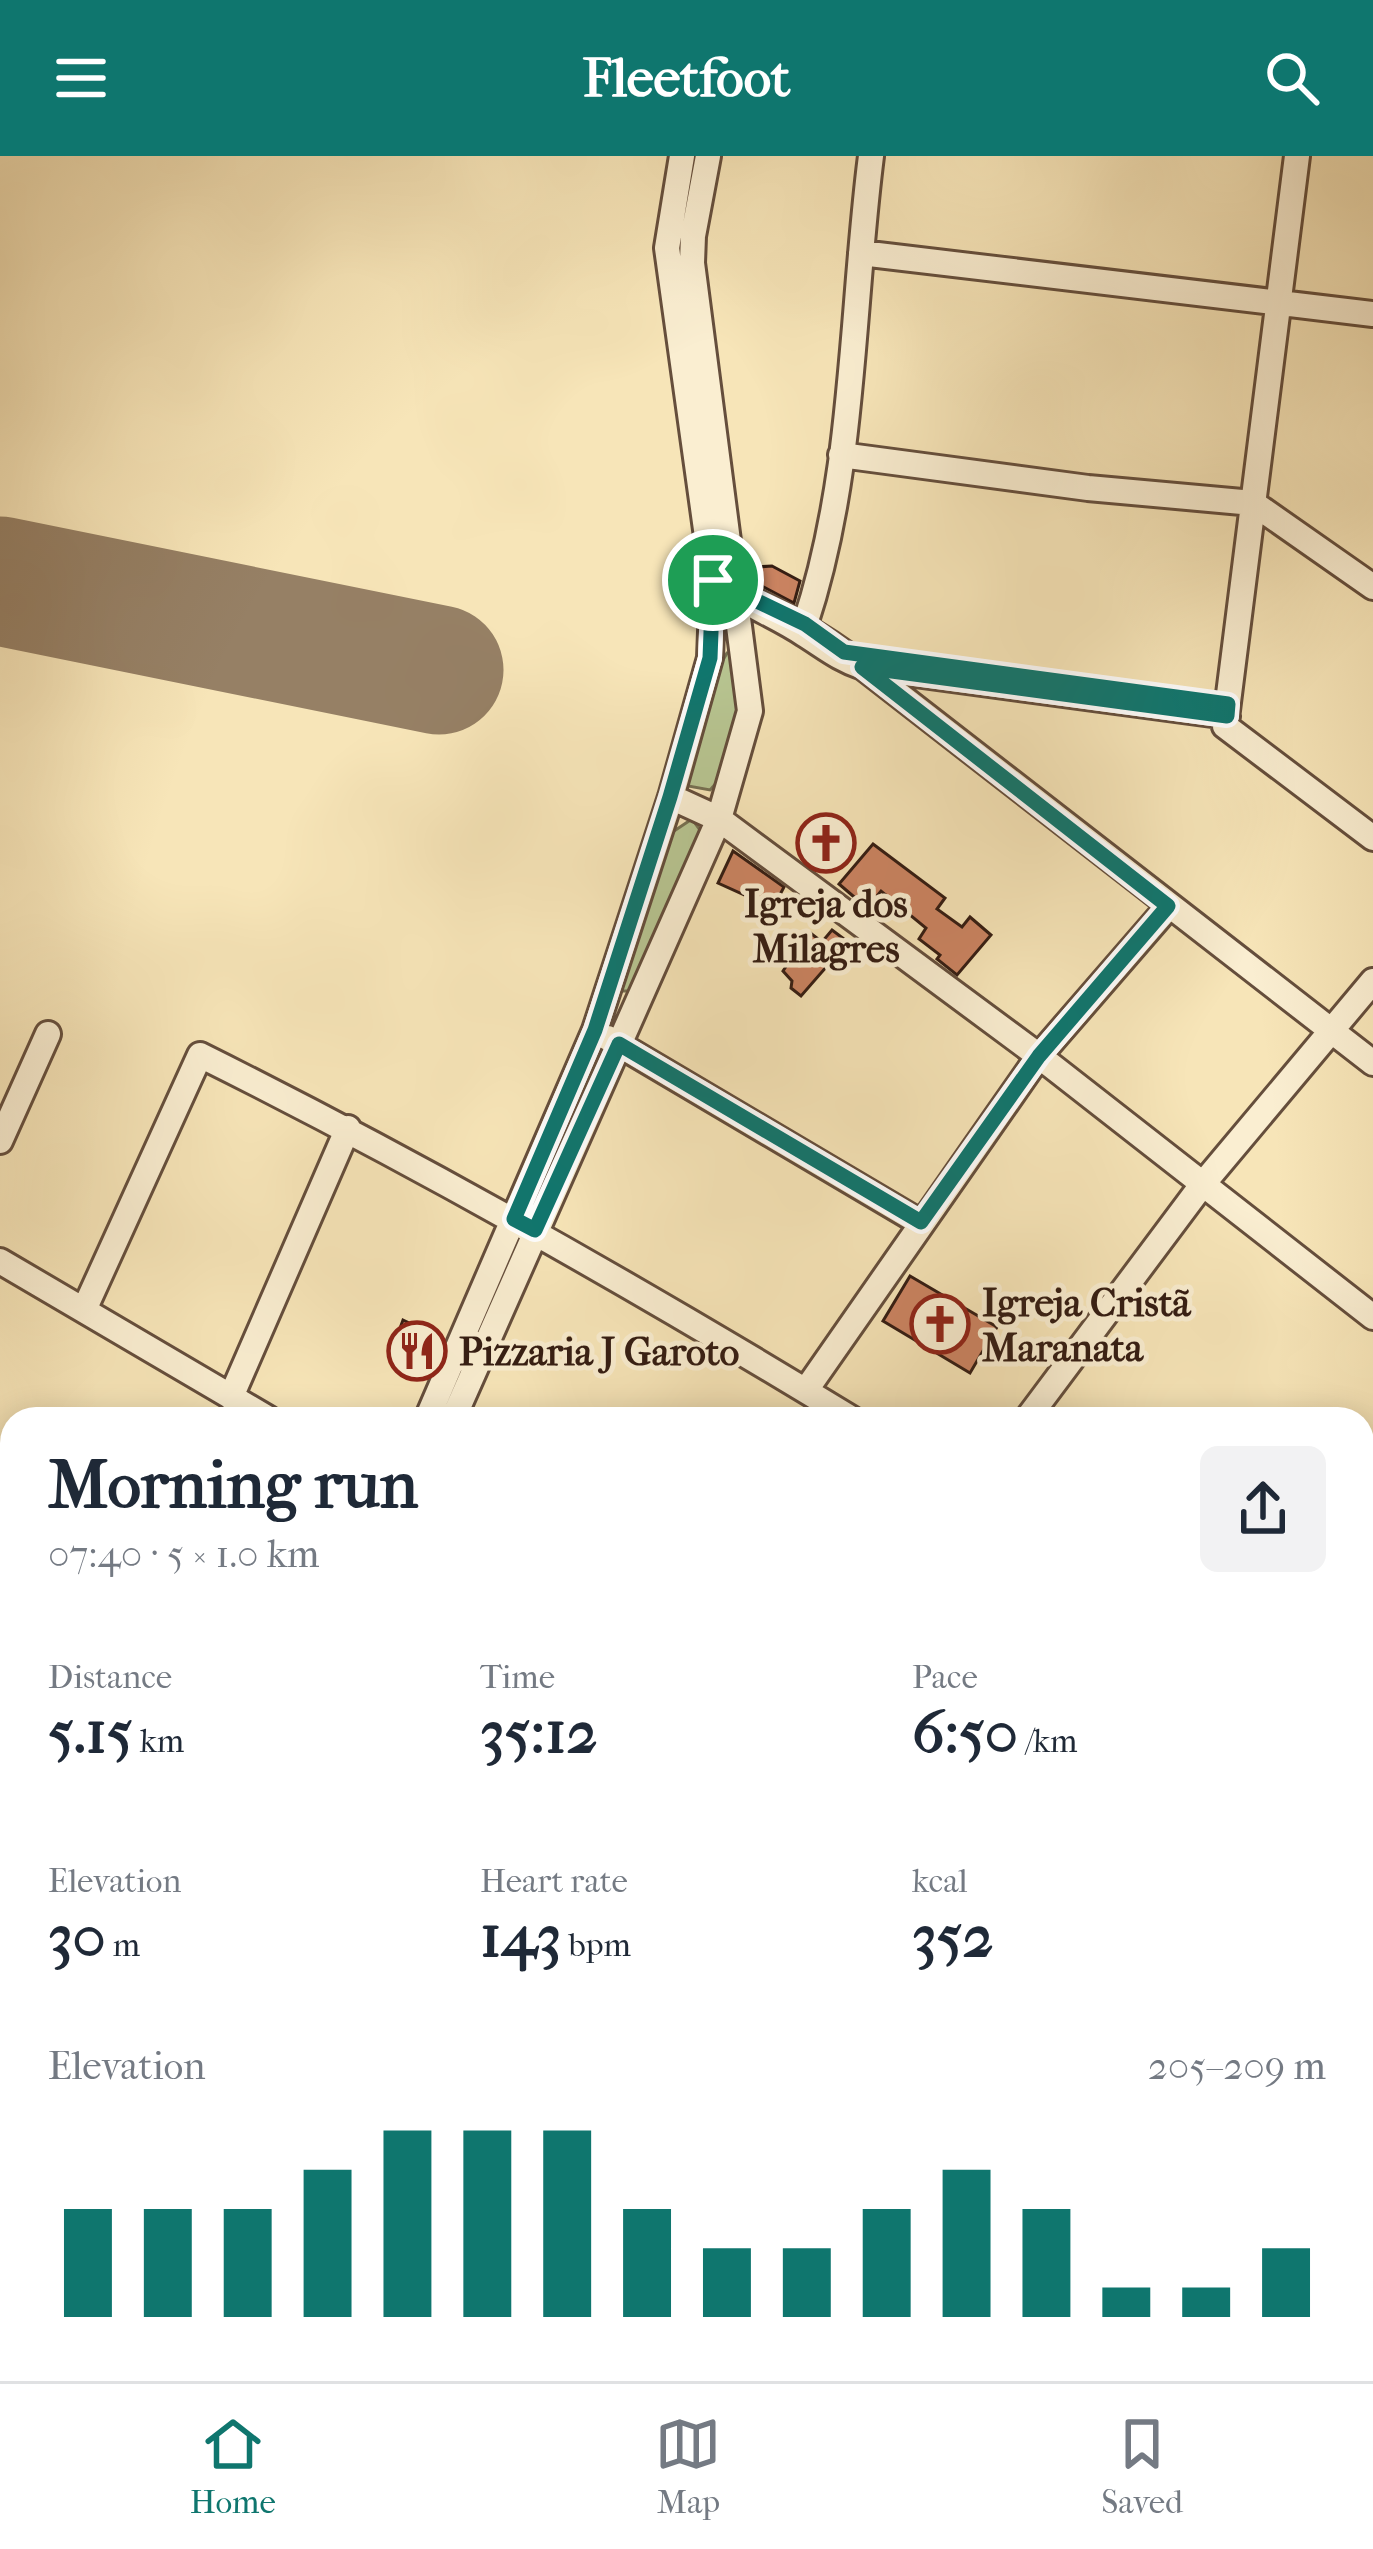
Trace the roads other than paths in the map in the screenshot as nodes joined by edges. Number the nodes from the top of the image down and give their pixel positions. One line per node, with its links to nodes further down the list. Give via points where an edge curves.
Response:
1 (682, 156): 5 (street)
2 (709, 156): 6 (street)
3 (871, 156): 7 (street)
4 (1297, 156): 8 (street)
5 (674, 192): 6 (street); 13 (street, via 669,282)
6 (700, 195): 13 (street, via 697,316)
7 (861, 253): 8 (street); 10 (street)
8 (1278, 304): 9 (street); 11 (street)
9 (1373, 314)
10 (841, 455): 11 (street); 14 (street)
11 (1253, 503): 12 (street); 16 (street)
12 (1373, 587)
13 (729, 590): 14 (street); 15 (street, via 837,658); 17 (street); 18 (street, via 750,711)
14 (805, 624): 15 (street)
15 (854, 660): 16 (street); 21 (street)
16 (1227, 714): 19 (street); 20 (street)
17 (670, 797): 18 (street); 23 (street)
18 (719, 819): 26 (street); 27 (street)
19 (1373, 823)
20 (1373, 838)
21 (1168, 906): 24 (street); 27 (street)
22 (1373, 981): 24 (street)
23 (595, 1030): 26 (street); 33 (street)
24 (1333, 1032): 28 (street); 31 (street)
25 (48, 1034): 30 (street)
26 (619, 1044): 32 (street); 33 (street)
27 (1039, 1056): 31 (street); 32 (street)
28 (1373, 1063)
29 (348, 1129): 33 (street); 35 (street, via 200,1055); 39 (street)
30 (0, 1141)
31 (1202, 1185): 36 (street); 44 (street)
32 (921, 1222): 38 (street)
33 (525, 1224): 37 (street); 38 (street)
34 (0, 1261): 35 (street)
35 (84, 1310): 39 (street)
36 (1373, 1317)
37 (483, 1318): 41 (street); 42 (street)
38 (806, 1390): 43 (street)
39 (231, 1397): 40 (street)
40 (248, 1407)
41 (434, 1407)
42 (457, 1407)
43 (833, 1407)
44 (1045, 1407)

